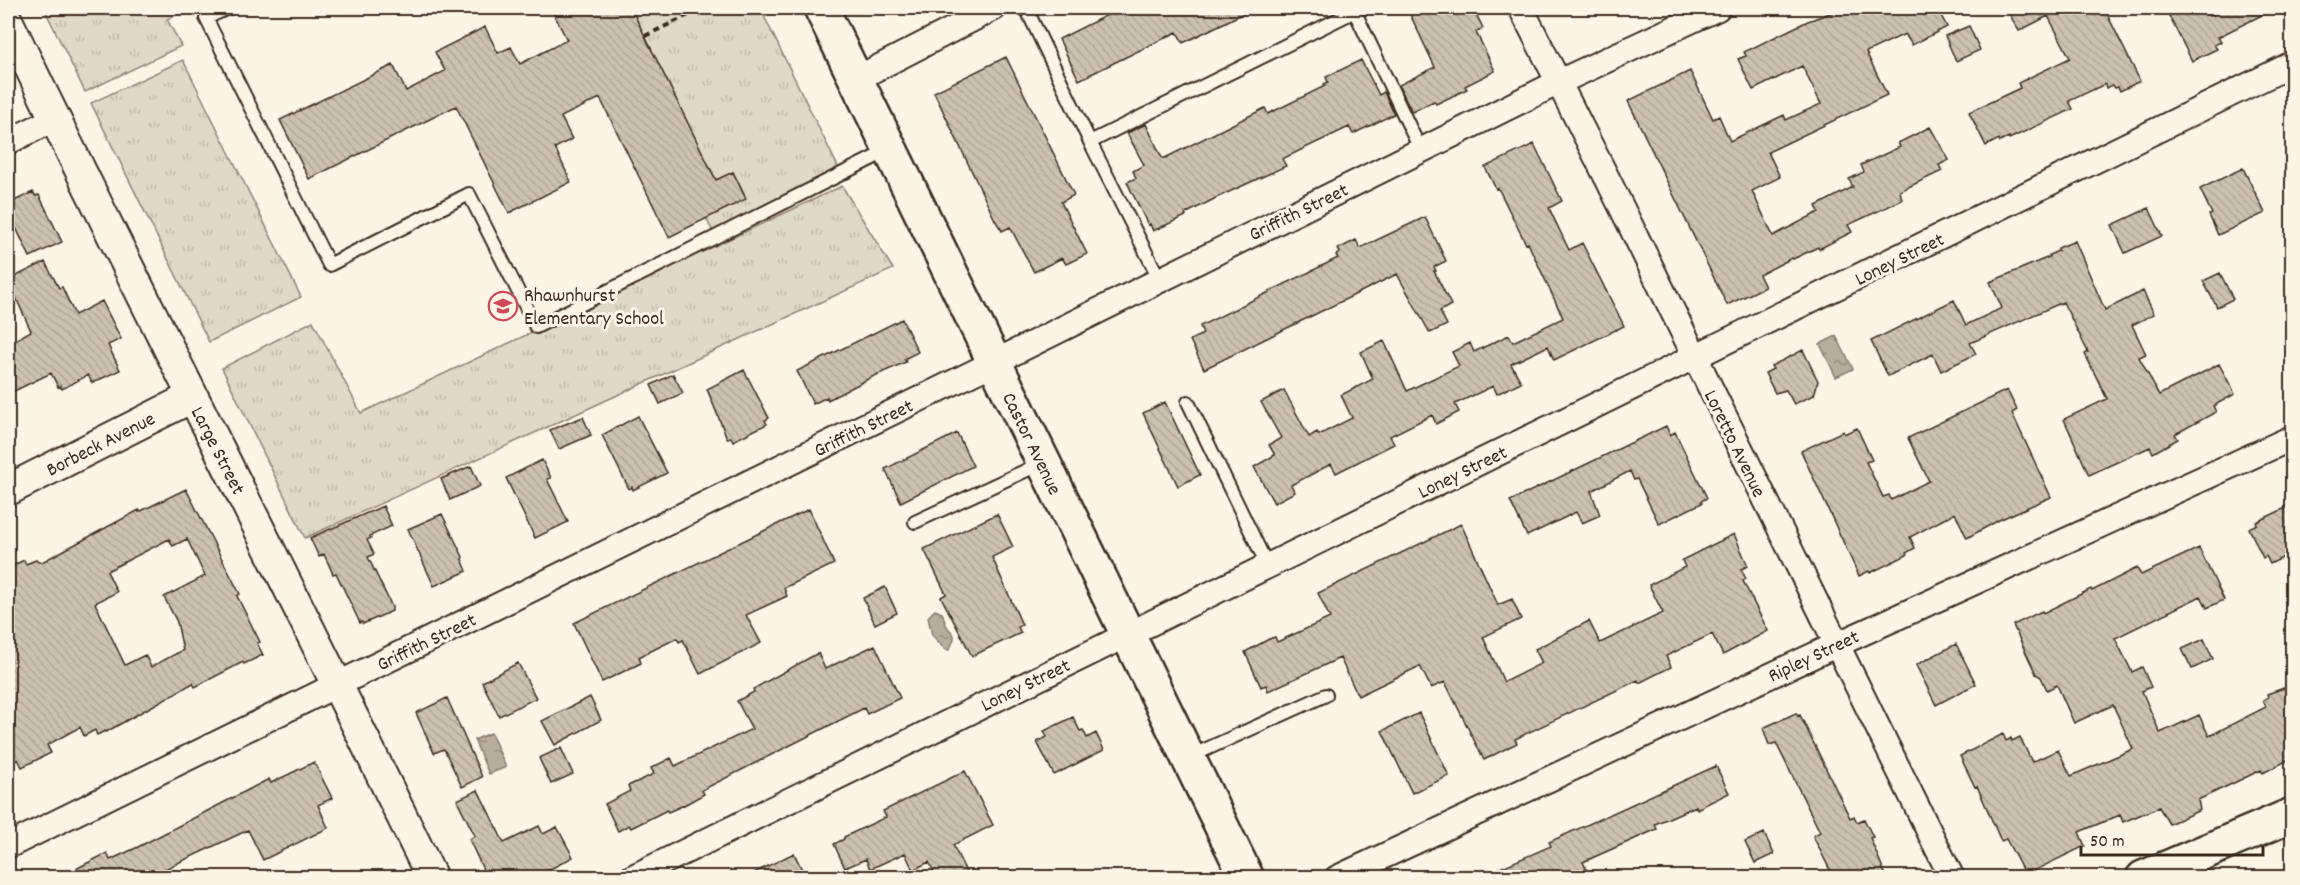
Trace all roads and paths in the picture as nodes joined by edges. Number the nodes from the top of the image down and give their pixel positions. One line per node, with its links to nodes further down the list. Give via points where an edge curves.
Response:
1 (228, 8): 17 (lane, via 206,18 329,265 469,194 536,327)
2 (703, 8): 10 (path)
3 (821, 8): 12 (main road, Castor Avenue)
4 (994, 8): 12 (street)
5 (1026, 8): 16 (lane)
6 (1521, 8): 13 (street, Loretto Avenue)
7 (1718, 8): 13 (street, Griffith Street)
8 (1354, 9): 16 (lane); 18 (lane)
9 (8, 22): 14 (street, Large Street)
10 (645, 36)
11 (2292, 64): 20 (street, Loney Street)
12 (856, 79): 17 (main road, Castor Avenue)
13 (1557, 83): 18 (street, Griffith Street); 20 (street, Loretto Avenue)
14 (54, 119): 15 (street); 22 (street, Large Street)
15 (8, 142)
16 (1090, 142): 19 (lane)
17 (890, 149): 21 (main road, Castor Avenue)
18 (1421, 151): 19 (street, Griffith Street)
19 (1160, 280): 21 (street, Griffith Street)
20 (1694, 359): 28 (street, Loney Street); 30 (street, Loretto Avenue)
21 (994, 362): 25 (main road, Castor Avenue); 31 (street, Griffith Street)
22 (192, 397): 26 (street, Borbeck Avenue); 31 (street, Large Street)
23 (1188, 402): 28 (lane)
24 (2292, 438): 30 (street, Ripley Street)
25 (1043, 462): 27 (lane); 29 (main road, Castor Avenue)
26 (8, 489)
27 (915, 522)
28 (1267, 565): 29 (street, Loney Street)
29 (1127, 634): 33 (main road, Castor Avenue); 37 (street, Loney Street)
30 (1836, 645): 39 (street, Ripley Street); 40 (street, Loretto Avenue)
31 (338, 684): 35 (street, Griffith Street); 36 (street, Large Street)
32 (1326, 695): 33 (lane)
33 (1187, 757): 38 (main road, Castor Avenue)
34 (2292, 815): 41 (main road)
35 (8, 846)
36 (432, 878)
37 (631, 878)
38 (1247, 878)
39 (1337, 878)
40 (1952, 878)
41 (2143, 878)

